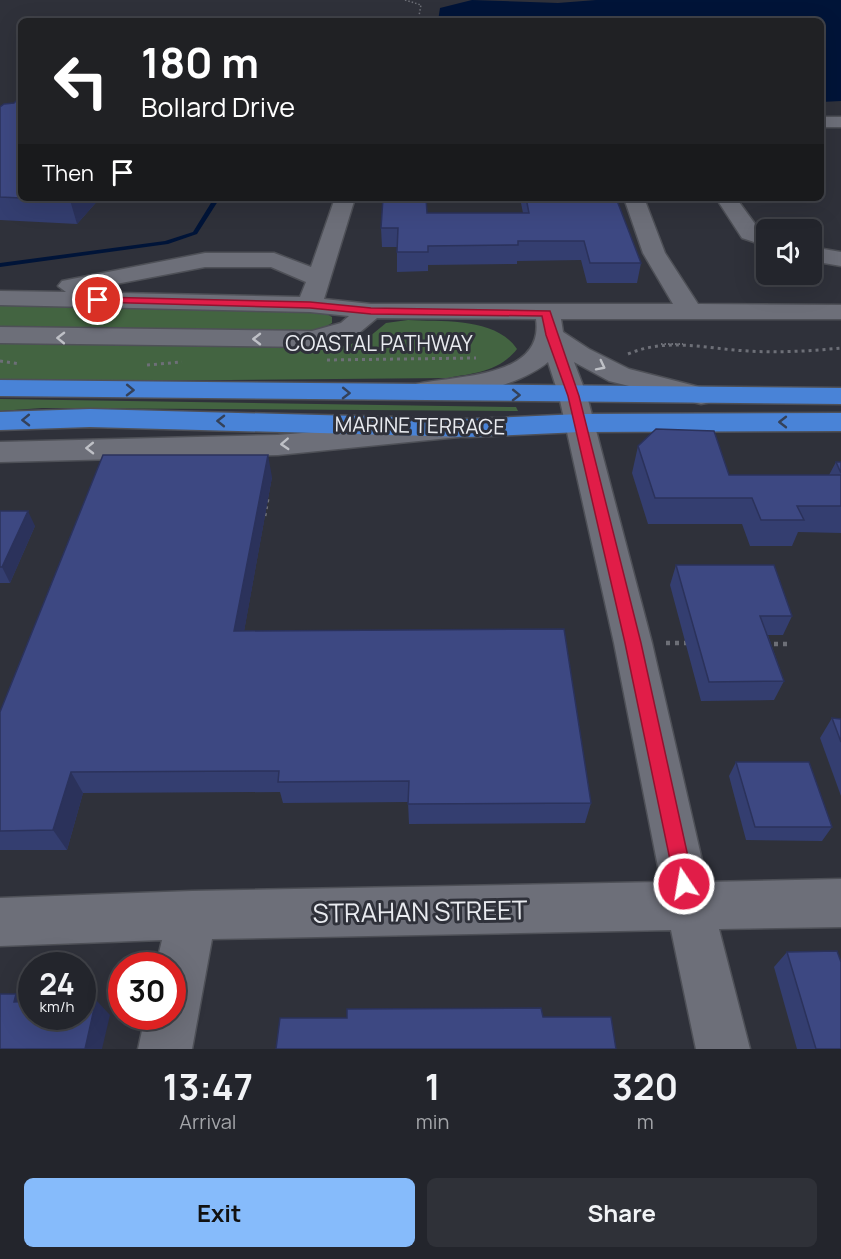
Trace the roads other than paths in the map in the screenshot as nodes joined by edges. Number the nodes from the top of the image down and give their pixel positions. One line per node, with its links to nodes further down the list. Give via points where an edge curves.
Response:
1 (824, 122): 2 (street)
2 (841, 122)
3 (344, 201): 9 (street)
4 (635, 201): 14 (street, via 654,253)
5 (728, 201): 6 (street, via 750,233)
6 (756, 236)
7 (822, 256): 8 (street)
8 (841, 259)
9 (319, 279): 10 (street, via 274,260 205,260); 11 (street)
10 (2, 298): 11 (street)
11 (310, 305): 12 (street)
12 (371, 311): 15 (street); 16 (street, one-way to 16, via 350,328 314,339)
13 (841, 312): 14 (street)
14 (691, 313): 15 (street)
15 (549, 324): 18 (street, via 538,358 516,371 455,387); 19 (street, one-way to 19, via 610,371); 21 (street)
16 (0, 335)
17 (0, 388): 18 (highway, MARINE TERRACE, one-way to 18)
18 (394, 393): 21 (highway, MARINE TERRACE, one-way to 21)
19 (701, 396): 20 (highway, MARINE TERRACE); 21 (highway, MARINE TERRACE)
20 (841, 396)
21 (576, 410): 23 (highway, MARINE TERRACE, one-way to 21); 24 (highway, MARINE TERRACE); 27 (street, via 633,643)
22 (0, 421): 24 (highway, MARINE TERRACE, one-way to 22, via 90,418)
23 (841, 422)
24 (469, 428): 25 (street, one-way to 25, via 302,444)
25 (0, 452)
26 (841, 903): 27 (street, STRAHAN STREET)
27 (689, 905): 28 (street, STRAHAN STREET); 33 (street)
28 (192, 915): 29 (street, STRAHAN STREET); 30 (street)
29 (0, 922)
30 (184, 952)
31 (169, 1030): 32 (street)
32 (165, 1049)
33 (723, 1049)

